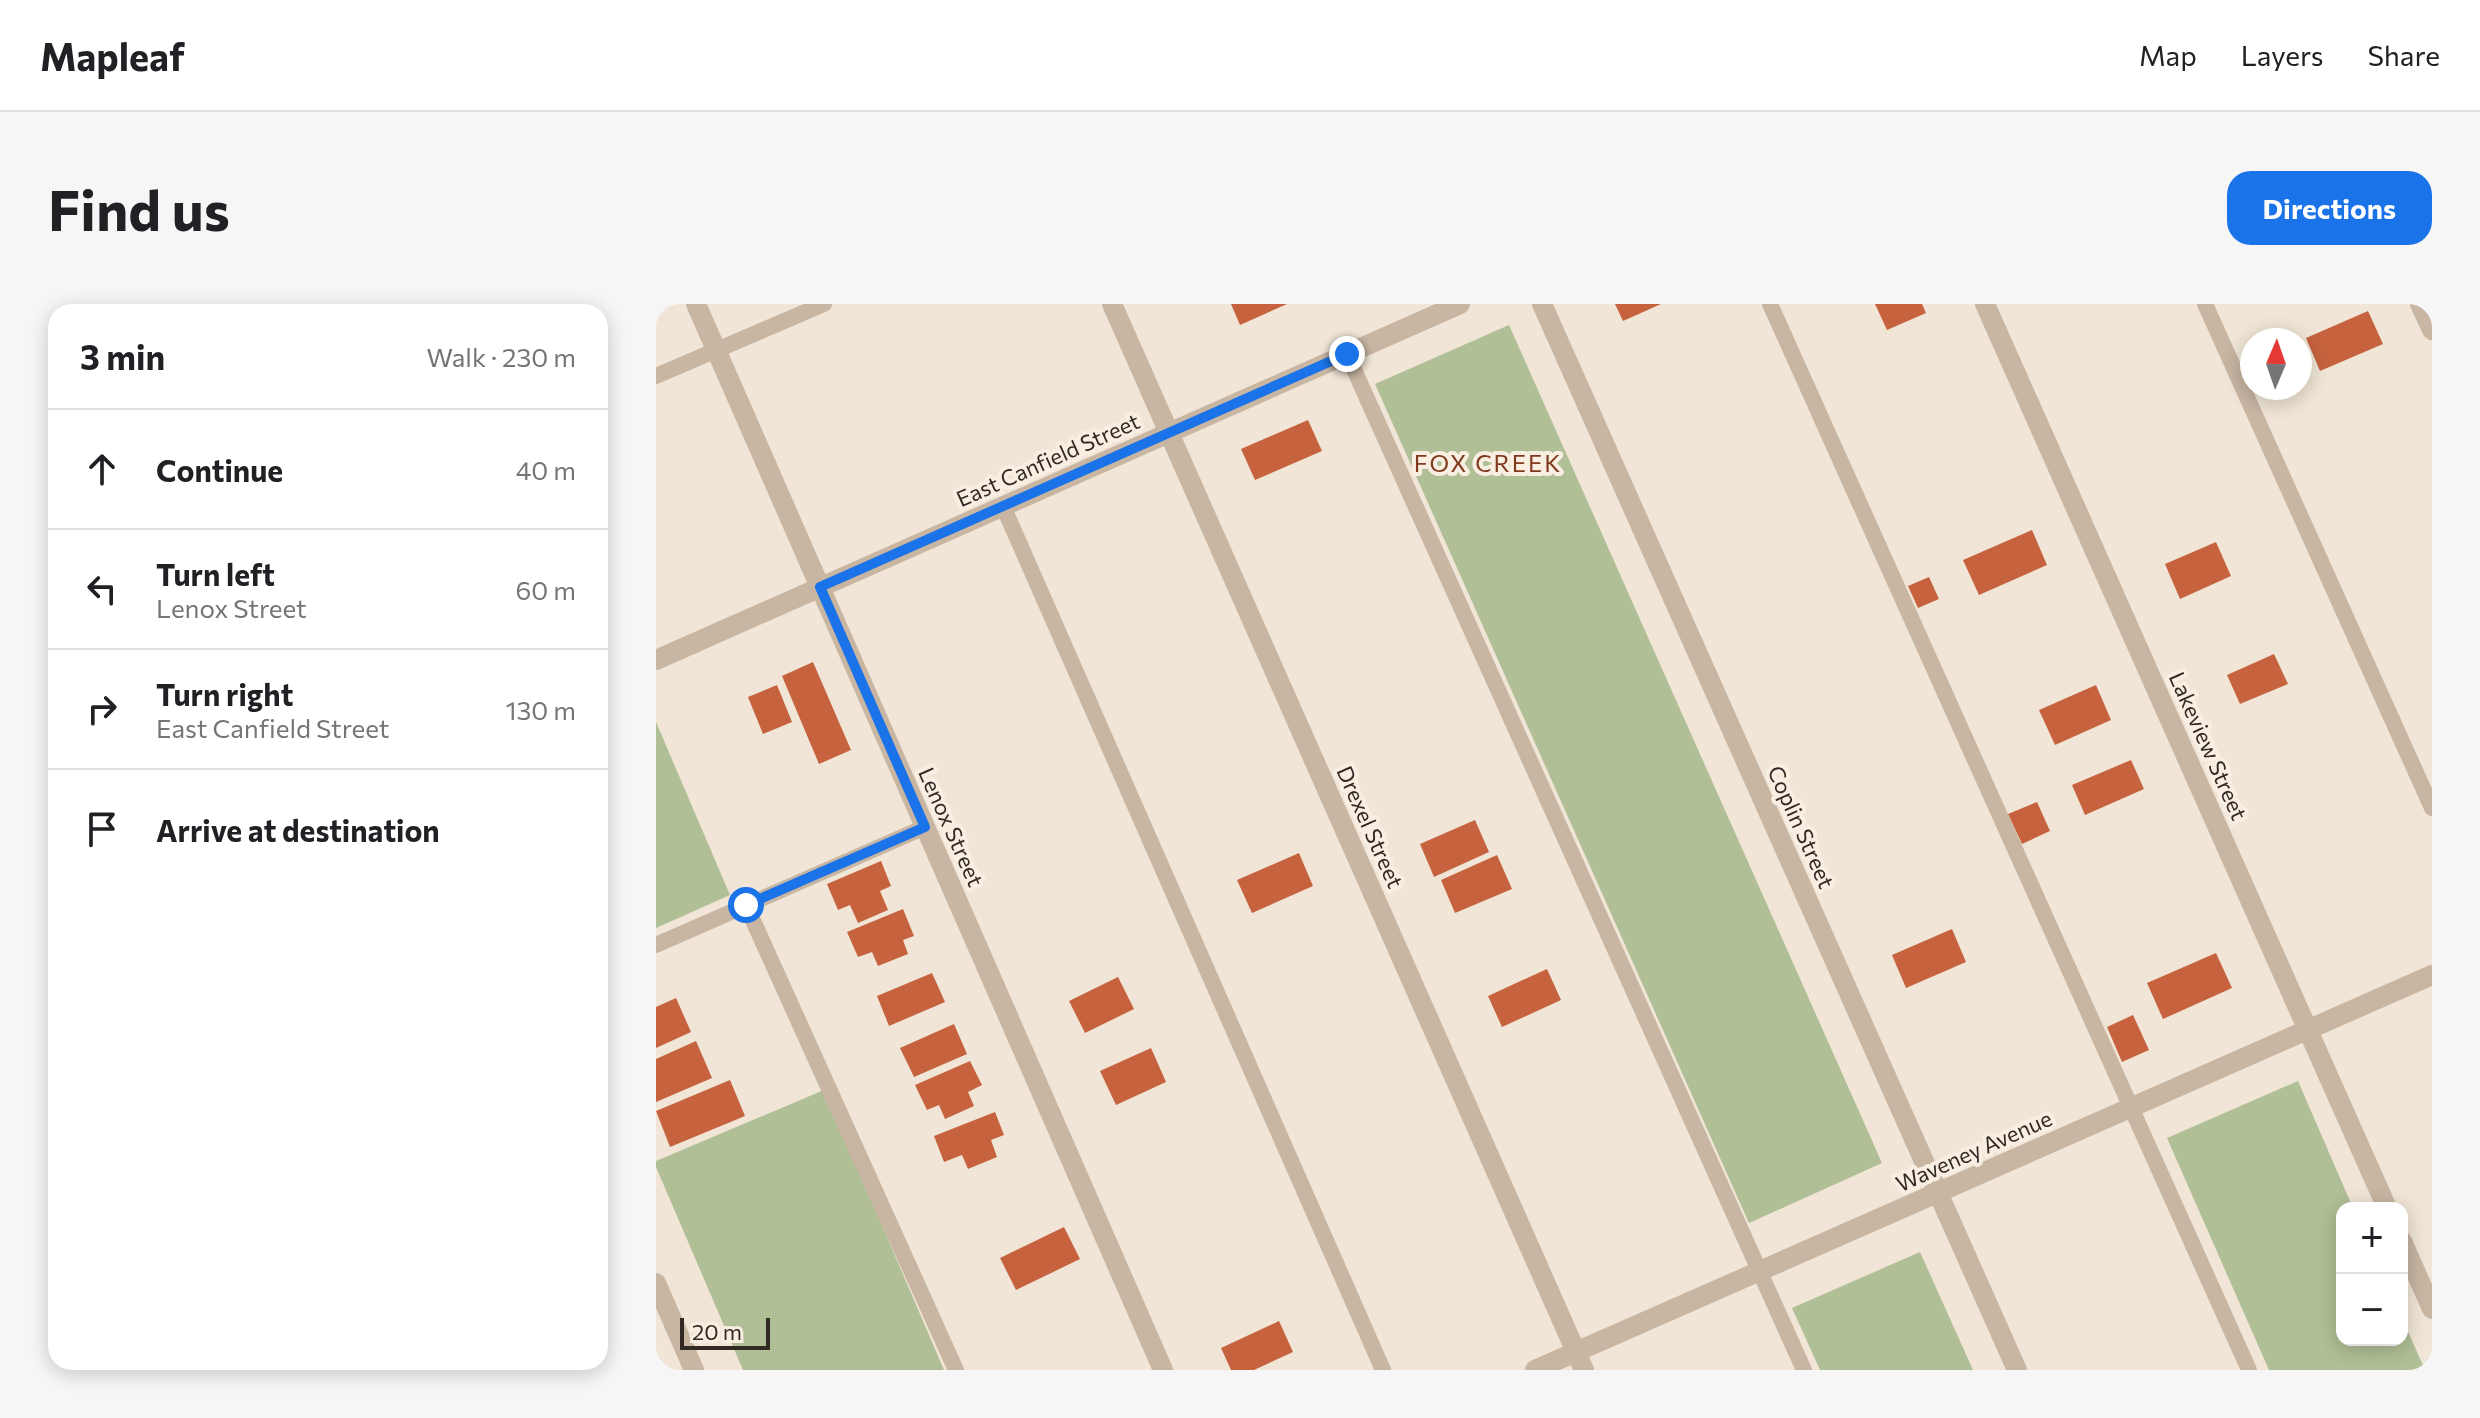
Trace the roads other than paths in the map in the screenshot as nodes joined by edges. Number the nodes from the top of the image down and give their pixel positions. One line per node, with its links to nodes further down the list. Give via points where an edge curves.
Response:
1 (696, 304): 11 (street, Lenox Street)
2 (824, 304): 11 (lane)
3 (1112, 304): 14 (street, Drexel Street)
4 (1460, 304): 12 (street, East Canfield Street)
5 (1542, 304): 25 (street, Coplin Street)
6 (1770, 304): 24 (lane)
7 (1985, 304): 23 (street, Lakeview Street)
8 (2205, 304): 18 (lane)
9 (2420, 304): 10 (street)
10 (2432, 330)
11 (717, 351): 13 (lane); 16 (street, Lenox Street)
12 (1347, 354): 14 (street, East Canfield Street); 28 (lane)
13 (656, 376)
14 (1169, 433): 15 (street, East Canfield Street); 31 (street, Drexel Street)
15 (1003, 506): 16 (street, East Canfield Street); 35 (lane)
16 (820, 587): 17 (street, East Canfield Street); 19 (street, Lenox Street)
17 (656, 660)
18 (2432, 808)
19 (925, 827): 20 (lane); 34 (street, Lenox Street)
20 (746, 905): 21 (lane); 33 (lane)
21 (656, 945)
22 (2432, 975): 23 (street, Waveney Avenue)
23 (2308, 1030): 24 (street, Waveney Avenue); 26 (street, Lakeview Street)
24 (2132, 1107): 25 (street, Waveney Avenue); 39 (lane)
25 (1938, 1193): 28 (street, Waveney Avenue); 38 (street, Coplin Street)
26 (2384, 1202)
27 (2408, 1255): 30 (street)
28 (1759, 1271): 31 (street, Waveney Avenue); 37 (lane)
29 (656, 1283): 32 (street)
30 (2432, 1309)
31 (1580, 1361): 36 (street, Waveney Avenue)
32 (694, 1370)
33 (956, 1370)
34 (1163, 1370)
35 (1383, 1370)
36 (1535, 1370)
37 (1804, 1370)
38 (2017, 1370)
39 (2249, 1370)

